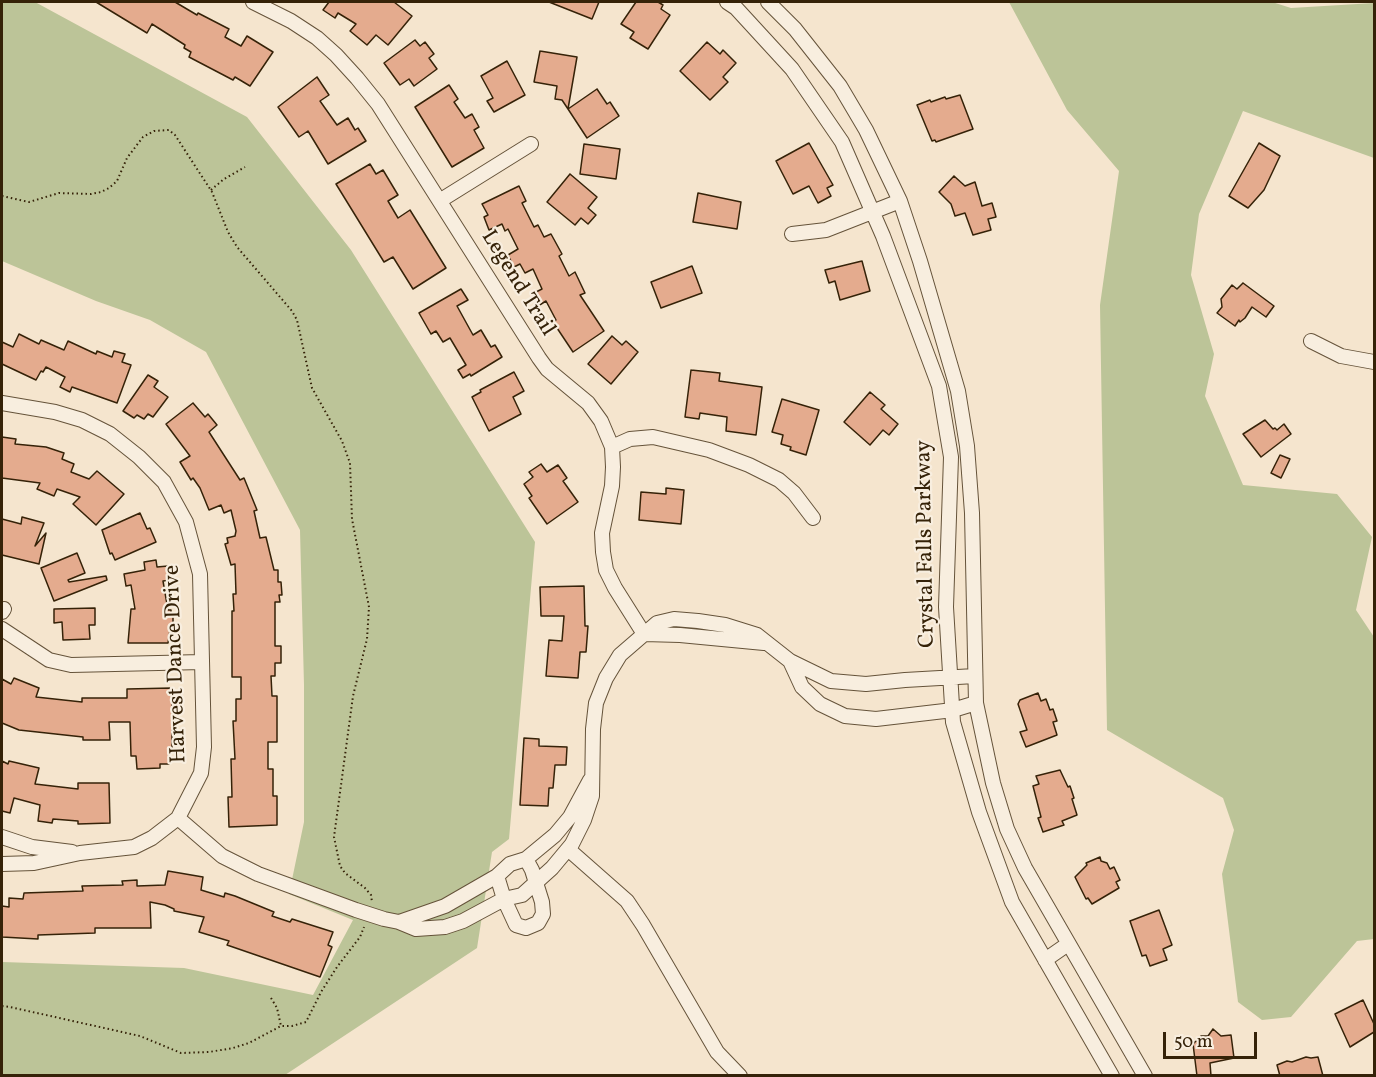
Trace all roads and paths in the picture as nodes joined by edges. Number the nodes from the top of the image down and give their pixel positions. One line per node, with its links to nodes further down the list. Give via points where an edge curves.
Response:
1 (253, 2): 8 (street, Legend Trail, via 291,21 336,55 378,104)
2 (727, 2): 10 (street, Crystal Falls Parkway, via 792,69 842,142)
3 (768, 2): 9 (street, Crystal Falls Parkway, via 840,86)
4 (531, 144): 8 (street)
5 (245, 167): 6 (path)
6 (211, 190): 7 (path, via 175,135 170,130 159,130 143,138 127,158 117,181 101,192 59,193 29,202); 35 (path, via 237,247 297,320 312,388 350,463 352,519 369,620 353,696 334,837 340,866 371,895)
7 (2, 196)
8 (441, 200): 15 (street, Legend Trail, via 539,358 588,403)
9 (900, 201): 10 (street); 21 (street, Crystal Falls Parkway, via 958,391 968,446)
10 (873, 213): 11 (street, via 826,230); 22 (street, Crystal Falls Parkway, via 939,386 951,457 946,585)
11 (792, 234)
12 (1311, 341): 13 (street, via 1341,356)
13 (1374, 362)
14 (2, 403): 20 (street, Harvest Dance Drive, via 82,420 110,434 164,482 186,522 200,574)
15 (612, 447): 16 (street, via 630,439 653,437 709,450 779,480); 18 (street, Legend Trail, via 612,486 602,533 606,570)
16 (813, 518)
17 (2, 629): 20 (street, via 49,660 71,665)
18 (644, 634): 19 (street, via 770,644); 25 (street, via 620,655 596,703)
19 (790, 661): 22 (street, via 831,681 849,683); 24 (street, via 802,687 820,704 845,716 876,719)
20 (202, 662): 26 (street, Harvest Dance Drive, via 201,773)
21 (975, 676): 22 (street); 23 (street, Crystal Falls Parkway)
22 (951, 677): 24 (street, Crystal Falls Parkway)
23 (976, 704): 24 (street); 37 (street, Crystal Falls Parkway, via 1007,829)
24 (952, 711): 38 (street, Crystal Falls Parkway, via 979,812 1011,902)
25 (591, 778): 28 (street, via 592,796); 30 (street, via 570,817)
26 (178, 818): 29 (street, Harvest Dance Drive, via 134,846); 35 (street, via 206,844 243,867)
27 (2, 837): 29 (street, Harvest Dance Drive, via 32,847)
28 (568, 849): 33 (street); 42 (street, via 627,901 717,1052)
29 (80, 853): 31 (street, Harvest Dance Drive, via 34,863)
30 (526, 859): 32 (street, via 510,864); 33 (street)
31 (2, 864)
32 (497, 876): 34 (street); 36 (street, via 445,906)
33 (536, 884): 34 (street, via 522,895); 34 (street, via 543,914 538,923 526,928 516,925)
34 (504, 899): 36 (street, via 445,927 416,929)
35 (369, 914): 36 (street); 41 (path, via 360,937 321,992 306,1022)
36 (399, 922)
37 (1068, 944): 38 (street); 44 (street, Crystal Falls Parkway)
38 (1045, 960): 43 (street, Crystal Falls Parkway)
39 (271, 998): 41 (path)
40 (2, 1006): 41 (path, via 140,1036 181,1053 233,1048)
41 (281, 1026)
42 (740, 1076)
43 (1112, 1076)
44 (1145, 1076)

